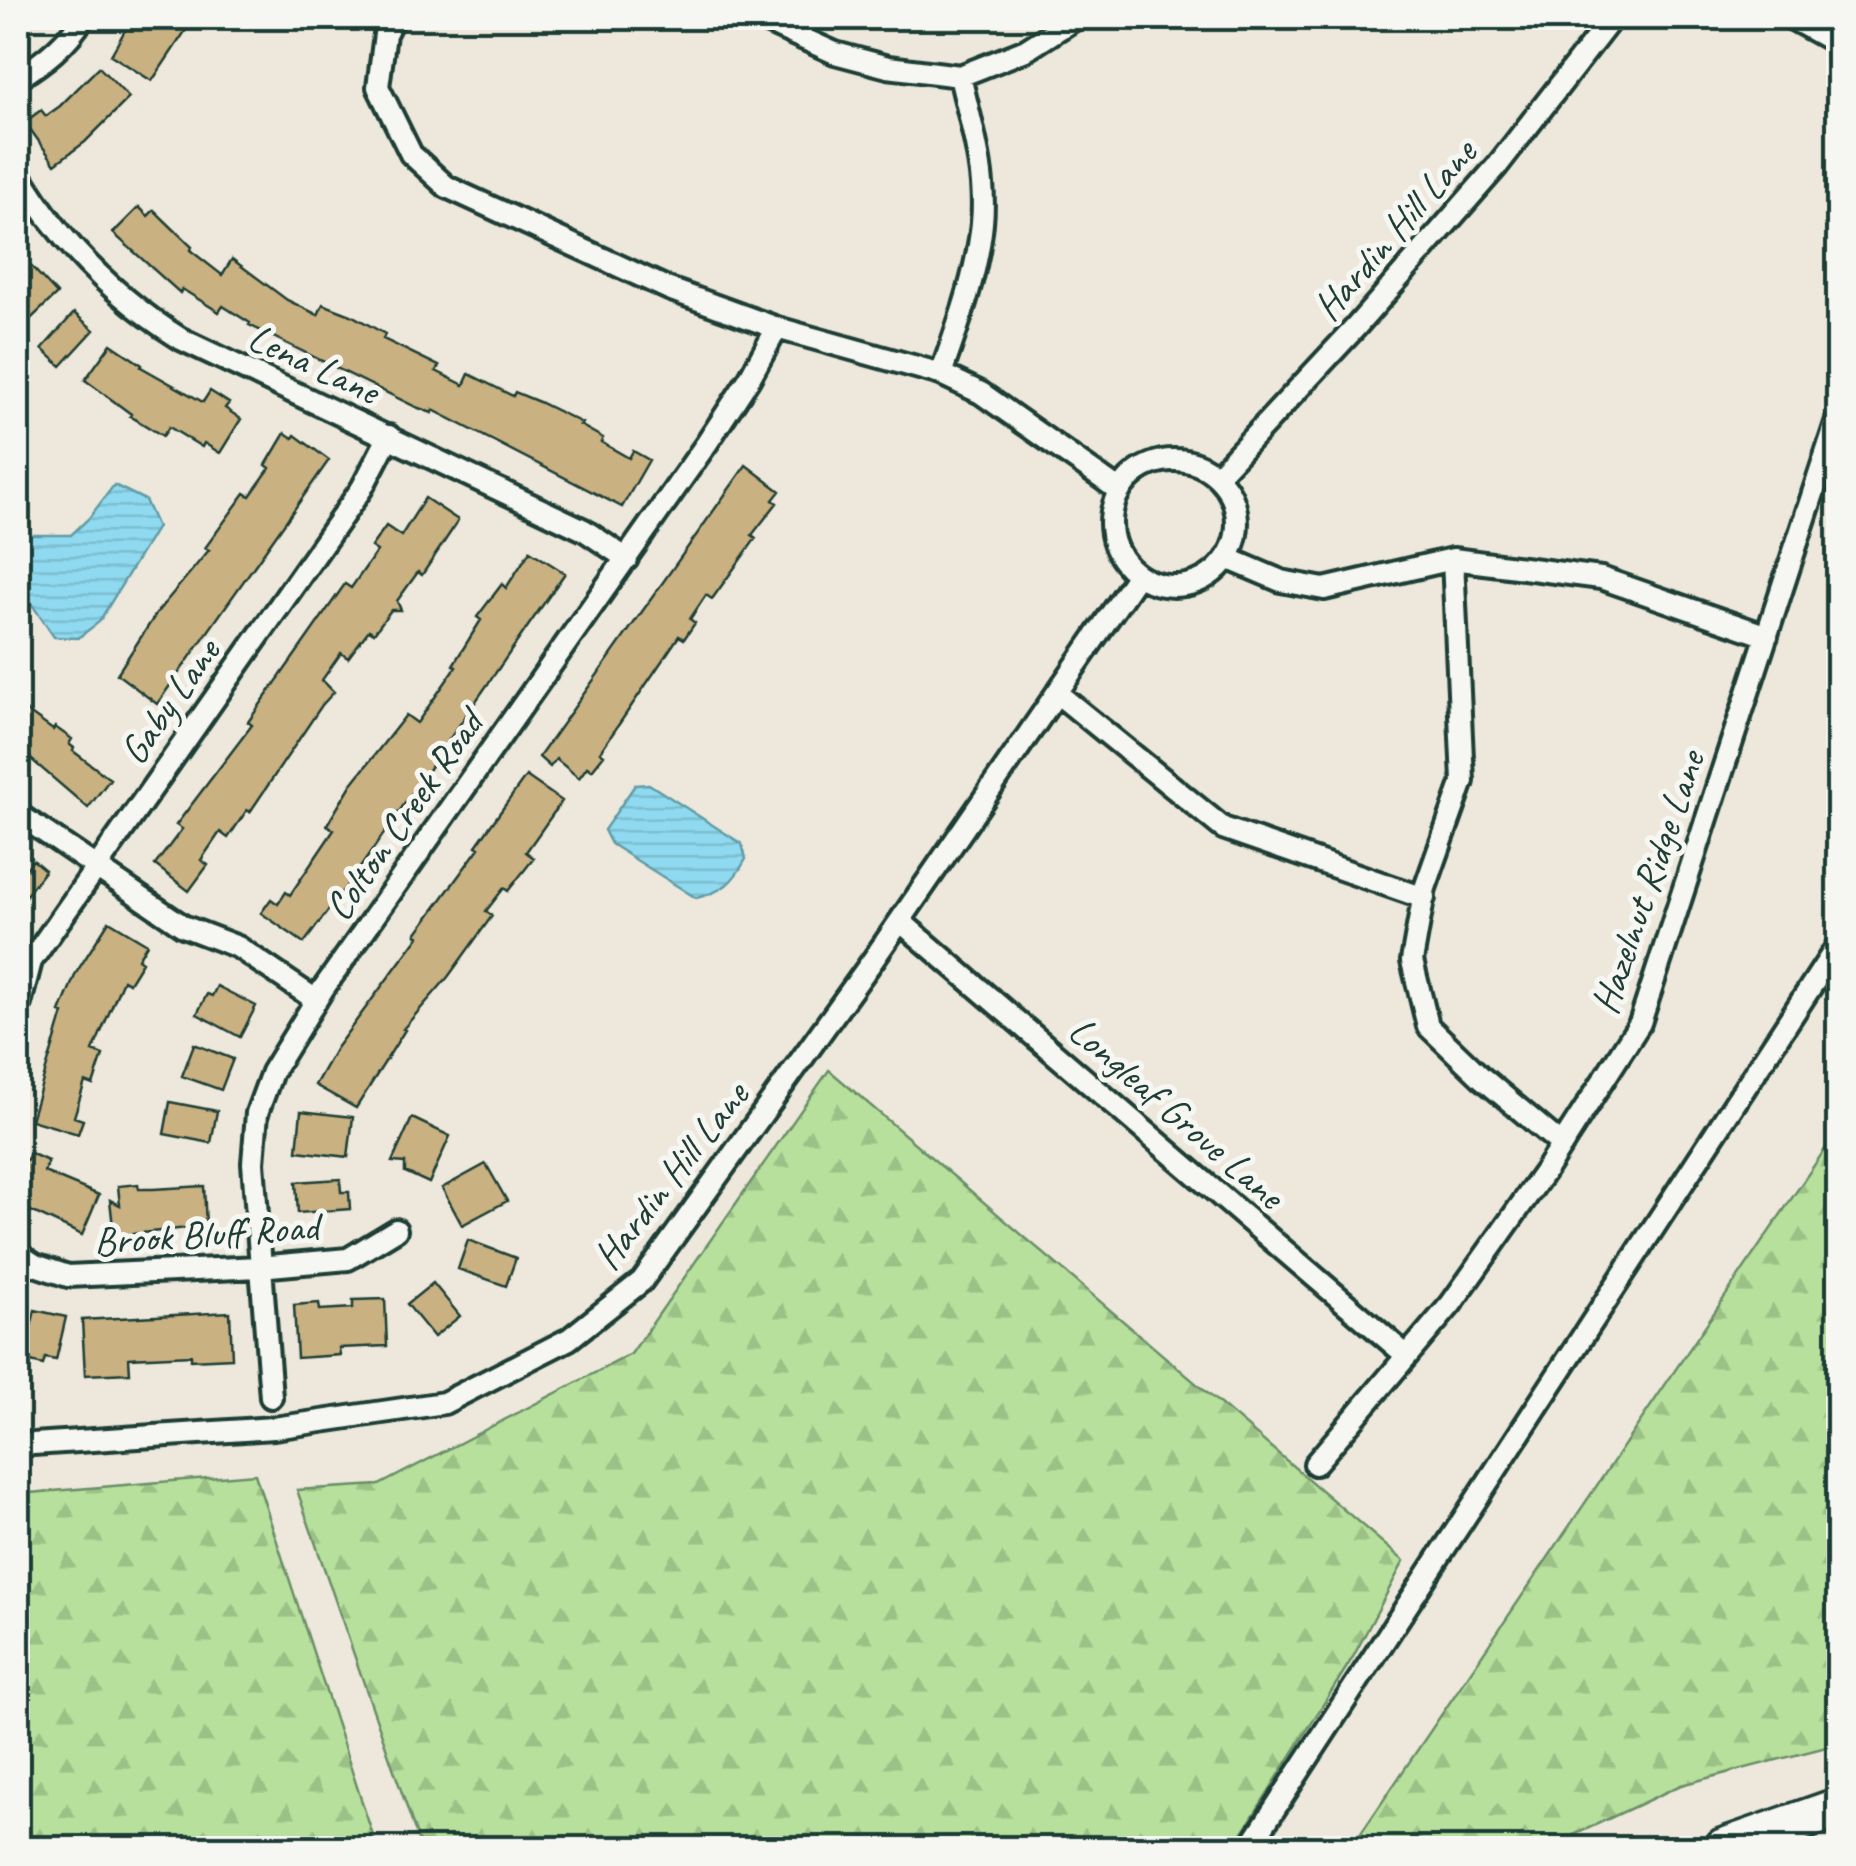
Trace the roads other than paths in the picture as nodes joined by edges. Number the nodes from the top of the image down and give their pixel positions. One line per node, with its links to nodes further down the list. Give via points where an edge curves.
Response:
1 (83, 18): 9 (street, via 45,61)
2 (393, 18): 11 (street, via 378,86 411,154 447,187 669,289)
3 (758, 18): 8 (street, via 835,53)
4 (1076, 18): 8 (street, via 1026,50)
5 (1612, 18): 15 (street, Hardin Hill Lane, via 1496,166)
6 (1792, 18): 7 (street)
7 (1838, 44)
8 (960, 76): 12 (street, via 980,158 982,221 971,285)
9 (18, 78)
10 (18, 172): 14 (street, Lena Lane, via 80,256 148,318)
11 (777, 328): 12 (street); 18 (street, Colton Creek Road)
12 (941, 374): 16 (street, via 981,392)
13 (1838, 417): 21 (street, Hazelnut Ridge Lane)
14 (389, 436): 18 (street, Lena Lane, via 584,530); 24 (street, Gaby Lane, via 362,488)
15 (1217, 476): 16 (street, via 1184,460 1165,461 1147,466); 17 (street, via 1235,506)
16 (1120, 491): 20 (street, via 1111,527 1124,562)
17 (1227, 558): 19 (street, via 1324,589); 20 (street, via 1213,573 1176,586)
18 (627, 559): 28 (street, Colton Creek Road)
19 (1452, 559): 21 (street, via 1602,578); 25 (street, via 1463,782)
20 (1138, 575): 22 (street, Hardin Hill Lane)
21 (1768, 636): 30 (street, Hazelnut Ridge Lane, via 1640,1023)
22 (1056, 693): 25 (street, via 1224,828); 26 (street, Hardin Hill Lane)
23 (18, 814): 24 (street)
24 (95, 866): 28 (street, via 182,926 238,948); 29 (street, Gaby Lane, via 31,962)
25 (1424, 898): 30 (street, via 1412,960 1428,1026)
26 (900, 921): 34 (street, Longleaf Grove Lane); 36 (street, Hardin Hill Lane, via 642,1282 569,1340 444,1403 274,1428)
27 (1838, 945): 39 (street)
28 (316, 1000): 33 (street, Colton Creek Road, via 272,1072 257,1113)
29 (18, 1011)
30 (1562, 1145): 34 (street, Hazelnut Ridge Lane)
31 (396, 1230): 33 (street, Brook Bluff Road, via 348,1258)
32 (18, 1254): 33 (street, Brook Bluff Road, via 68,1276)
33 (259, 1267): 35 (street, Colton Creek Road)
34 (1408, 1356): 37 (street, Hazelnut Ridge Lane)
35 (271, 1397)
36 (18, 1445)
37 (1316, 1464)
38 (1838, 1808): 40 (highway)
39 (1249, 1848)
40 (1724, 1848)

